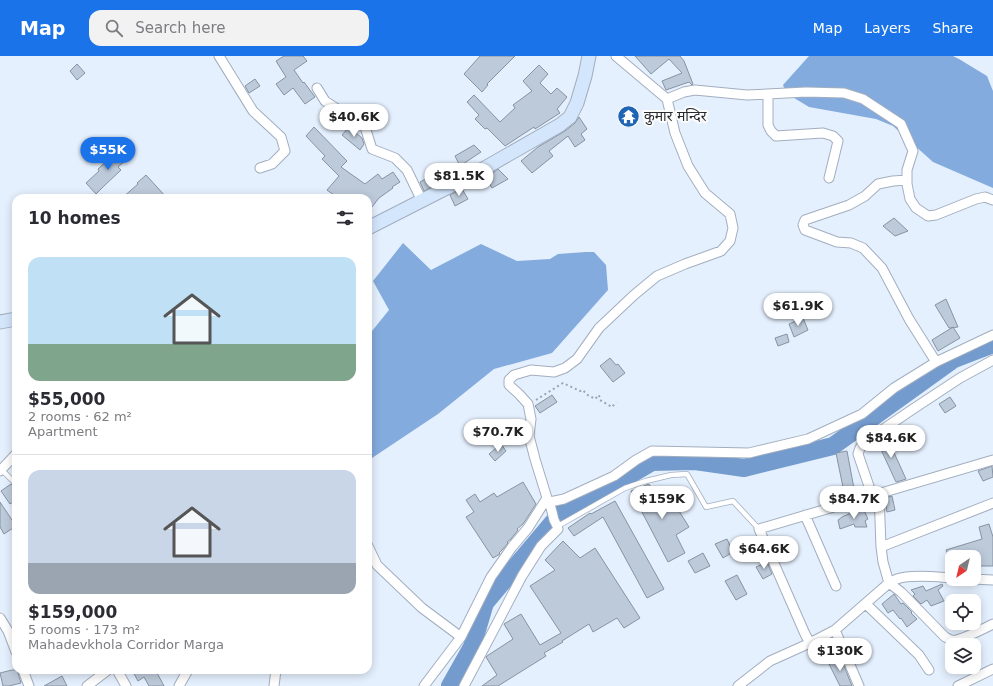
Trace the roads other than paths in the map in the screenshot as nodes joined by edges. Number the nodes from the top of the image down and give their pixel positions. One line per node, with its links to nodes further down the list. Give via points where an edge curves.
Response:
1 (219, 56): 7 (street, via 253,111 282,137 285,151 272,164)
2 (588, 56): 11 (street, via 585,76 570,117 476,173)
3 (621, 57): 6 (street)
4 (317, 88): 11 (street, via 325,101 365,127 372,149 395,158 407,170)
5 (768, 94): 6 (street, via 747,95 695,90); 8 (street, via 768,125 776,136 823,133 833,136 838,141); 9 (street, via 844,93 863,99 901,124 913,151 907,170)
6 (667, 99): 23 (street, via 688,166 705,193 730,214 733,228 730,241 721,251 657,276 599,328 577,359 565,368 554,372 531,370 514,375 509,380 509,385 528,404 531,419 529,436)
7 (260, 168)
8 (829, 178)
9 (907, 180): 10 (street, via 910,199 916,208 928,216 976,199 985,197); 17 (street, via 878,184 865,196 849,205 805,220 803,225 805,230 837,242 850,243 868,253 882,268)
10 (993, 200)
11 (422, 201): 12 (street)
12 (372, 226)
13 (12, 320): 14 (street)
14 (0, 322)
15 (993, 335): 17 (street)
16 (993, 360): 22 (street, via 960,378 866,441 858,454)
17 (936, 362): 23 (street, via 894,388 862,414 808,439 749,453 652,451 614,476 564,499)
18 (12, 458): 20 (street)
19 (993, 460): 22 (street)
20 (1, 470): 21 (lane)
21 (12, 480)
22 (875, 494): 25 (street); 28 (street)
23 (548, 500): 26 (street); 39 (street, via 491,577)
24 (993, 503): 28 (street)
25 (806, 516): 27 (street); 34 (street)
26 (556, 524): 27 (lane, via 625,488 671,475 688,474 706,507 732,501); 55 (street, via 558,529 541,546 522,576)
27 (759, 529): 41 (street)
28 (881, 547): 33 (street)
29 (372, 554): 39 (street, via 377,565 422,608)
30 (945, 577): 33 (street, via 906,577)
31 (981, 579): 32 (street)
32 (993, 580)
33 (889, 583): 35 (street); 37 (street, via 950,640)
34 (836, 586)
35 (866, 604): 38 (street); 43 (street, via 919,655)
36 (0, 618): 40 (street)
37 (993, 624)
38 (834, 630): 41 (street); 57 (street)
39 (461, 638): 54 (street)
40 (12, 642)
41 (810, 643): 56 (street, via 770,661)
42 (993, 669): 58 (street)
43 (929, 670)
44 (24, 674): 49 (street)
45 (103, 674): 50 (street)
46 (119, 674): 51 (street)
47 (186, 674): 52 (street)
48 (276, 674): 53 (street)
49 (29, 686)
50 (88, 686)
51 (126, 686)
52 (179, 686)
53 (274, 686)
54 (424, 686)
55 (464, 686)
56 (738, 686)
57 (859, 686)
58 (958, 686)

